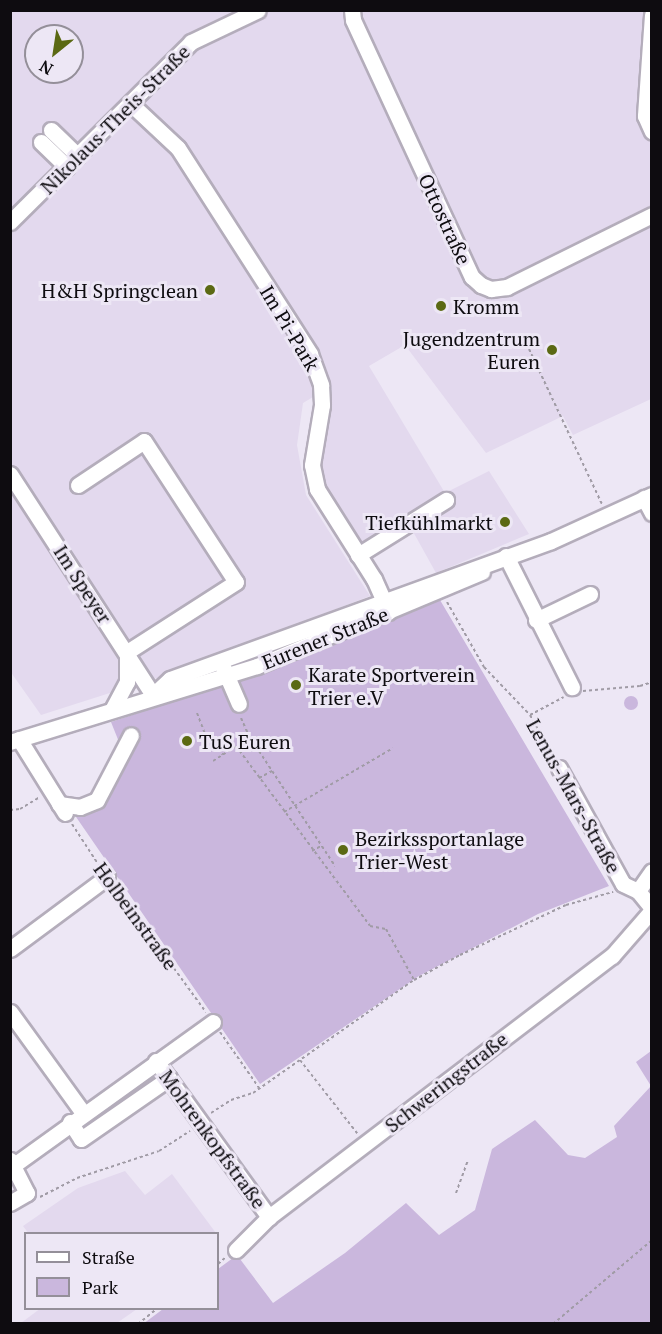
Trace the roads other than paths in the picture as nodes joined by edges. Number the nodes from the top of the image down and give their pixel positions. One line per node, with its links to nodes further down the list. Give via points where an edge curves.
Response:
1 (258, 10): 5 (street, Nikolaus-Theis-Straße, via 191,42)
2 (352, 10): 9 (street, Ottostraße, via 353,20 472,277 481,285 491,289 507,287)
3 (651, 15): 4 (street)
4 (650, 55): 6 (street, via 645,116)
5 (131, 104): 8 (street, Nikolaus-Theis-Straße); 16 (street, Im Pi-Park, via 178,148 310,354 322,398 312,465 314,478 322,500)
6 (651, 132)
7 (46, 136): 8 (street)
8 (72, 161): 10 (street, Nikolaus-Theis-Straße)
9 (651, 215)
10 (10, 222)
11 (10, 474): 23 (street, Im Speyer)
12 (78, 485): 23 (street, via 144,441 236,582)
13 (648, 497): 15 (street); 17 (street, Eurener Straße)
14 (446, 500): 16 (street)
15 (651, 513)
16 (358, 555): 20 (street, Im Pi-Park)
17 (507, 556): 18 (street, Eurener Straße); 21 (street)
18 (491, 564): 20 (street, Eurener Straße); 20 (street, Eurener Straße, via 441,592)
19 (590, 594): 21 (street)
20 (387, 606): 22 (street, Eurener Straße)
21 (536, 620): 26 (street)
22 (291, 644): 24 (street, Eurener Straße); 25 (street, Eurener Straße)
23 (127, 652): 27 (street, Im Speyer); 28 (street, via 130,674)
24 (221, 662): 25 (street); 27 (street, Eurener Straße, via 170,679)
25 (228, 676): 27 (street, Eurener Straße, via 176,693); 29 (street)
26 (571, 691)
27 (153, 695): 28 (street, Eurener Straße)
28 (113, 708): 31 (street, Eurener Straße)
29 (238, 709)
30 (131, 735): 31 (street, via 97,800 62,809)
31 (15, 741)
32 (558, 768): 35 (street, Lenus-Mars-Straße, via 619,888)
33 (651, 871): 35 (street)
34 (107, 877): 37 (street)
35 (638, 891): 36 (street, Lenus-Mars-Straße)
36 (651, 909): 45 (street, Schweringstraße, via 612,956)
37 (10, 949)
38 (10, 1012): 42 (street)
39 (213, 1022): 40 (street)
40 (156, 1061): 41 (street, Mohrenkopfstraße); 42 (street)
41 (169, 1078): 42 (street, via 81,1139); 45 (street, Mohrenkopfstraße)
42 (76, 1117): 43 (street)
43 (12, 1163): 44 (street, via 27,1193)
44 (10, 1203)
45 (269, 1217): 46 (street, Schweringstraße)
46 (236, 1250)

